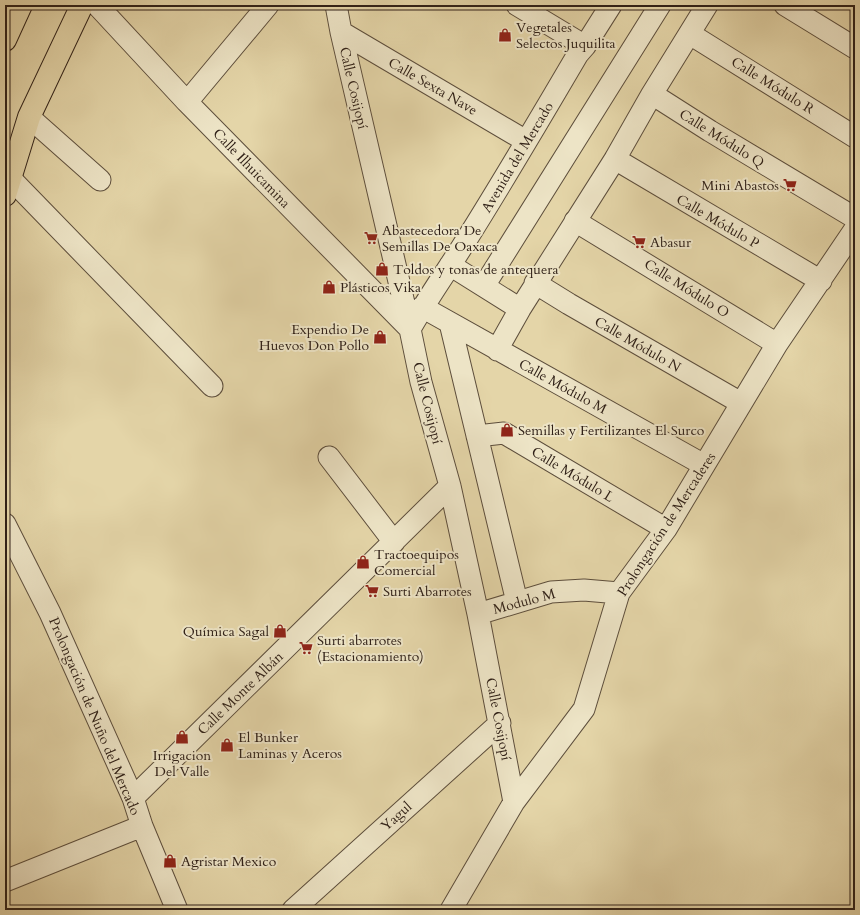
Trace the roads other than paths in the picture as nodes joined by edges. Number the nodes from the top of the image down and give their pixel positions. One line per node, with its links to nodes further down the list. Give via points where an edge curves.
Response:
1 (21, 5): 13 (main road)
2 (82, 5): 18 (main road)
3 (97, 5): 17 (street, Calle Ilhuicamina)
4 (268, 5): 17 (street)
5 (516, 5): 14 (street)
6 (611, 5): 14 (street, Avenida del Mercado)
7 (660, 5): 30 (street)
8 (707, 5): 12 (street)
9 (785, 5): 15 (street)
10 (337, 6): 11 (street, Calle Cosijopí)
11 (341, 32): 20 (street, Calle Sexta Nave); 34 (street, Calle Cosijopí)
12 (690, 34): 16 (street); 19 (street, Calle Módulo R)
13 (5, 40)
14 (585, 46): 20 (street, Avenida del Mercado)
15 (855, 48)
16 (652, 94): 21 (street); 24 (street, Calle Módulo Q)
17 (187, 102): 34 (street, Calle Ilhuicamina)
18 (29, 117): 22 (street); 23 (main road)
19 (855, 137)
20 (526, 141): 27 (street, Avenida del Mercado)
21 (615, 159): 25 (street); 28 (street, Calle Módulo P)
22 (100, 180)
23 (8, 187): 37 (street)
24 (855, 218)
25 (576, 221): 29 (street); 35 (street, Calle Módulo O)
26 (855, 229): 28 (street, Prolongación de Mercaderes)
27 (450, 265): 30 (street); 31 (street, Avenida del Mercado)
28 (821, 281): 35 (street, Prolongación de Mercaderes)
29 (535, 284): 32 (street); 38 (street, Calle Módulo N)
30 (484, 286): 32 (street)
31 (422, 307): 33 (street, Calle Módulo M); 34 (street, Avenida del Mercado)
32 (520, 309): 36 (street)
33 (450, 323): 36 (street, Calle Módulo M); 39 (street)
34 (410, 329): 42 (street, Calle Cosijopí, via 421,382)
35 (777, 344): 38 (street, Prolongación de Mercaderes)
36 (497, 350): 41 (street, Calle Módulo M)
37 (212, 386)
38 (741, 403): 41 (street, Prolongación de Mercaderes)
39 (477, 436): 44 (street, Calle Módulo L, via 504,433); 47 (street)
40 (329, 457): 45 (street)
41 (704, 465): 44 (street, Prolongación de Mercaderes)
42 (450, 486): 45 (street, Calle Monte Albán); 48 (street, Calle Cosijopí)
43 (5, 524): 50 (street, Prolongación de Nuño del Mercado, via 50,613)
44 (666, 529): 46 (street, Prolongación de Mercaderes)
45 (394, 542): 50 (street, Calle Monte Albán)
46 (619, 593): 47 (street, Modulo M, via 584,590 551,592); 51 (street, Prolongación de Mercaderes, via 584,709)
47 (517, 602): 48 (street, Modulo M)
48 (478, 614): 49 (street, Calle Cosijopí)
49 (500, 723): 51 (street, Calle Cosijopí); 55 (street, Yagul)
50 (133, 798): 52 (street, Prolongación de Nuño del Mercado)
51 (514, 802): 56 (street, Prolongación de Mercaderes)
52 (142, 826): 53 (street); 54 (street, Prolongación de Nuño del Mercado)
53 (5, 881)
54 (177, 910)
55 (293, 910)
56 (451, 910)

